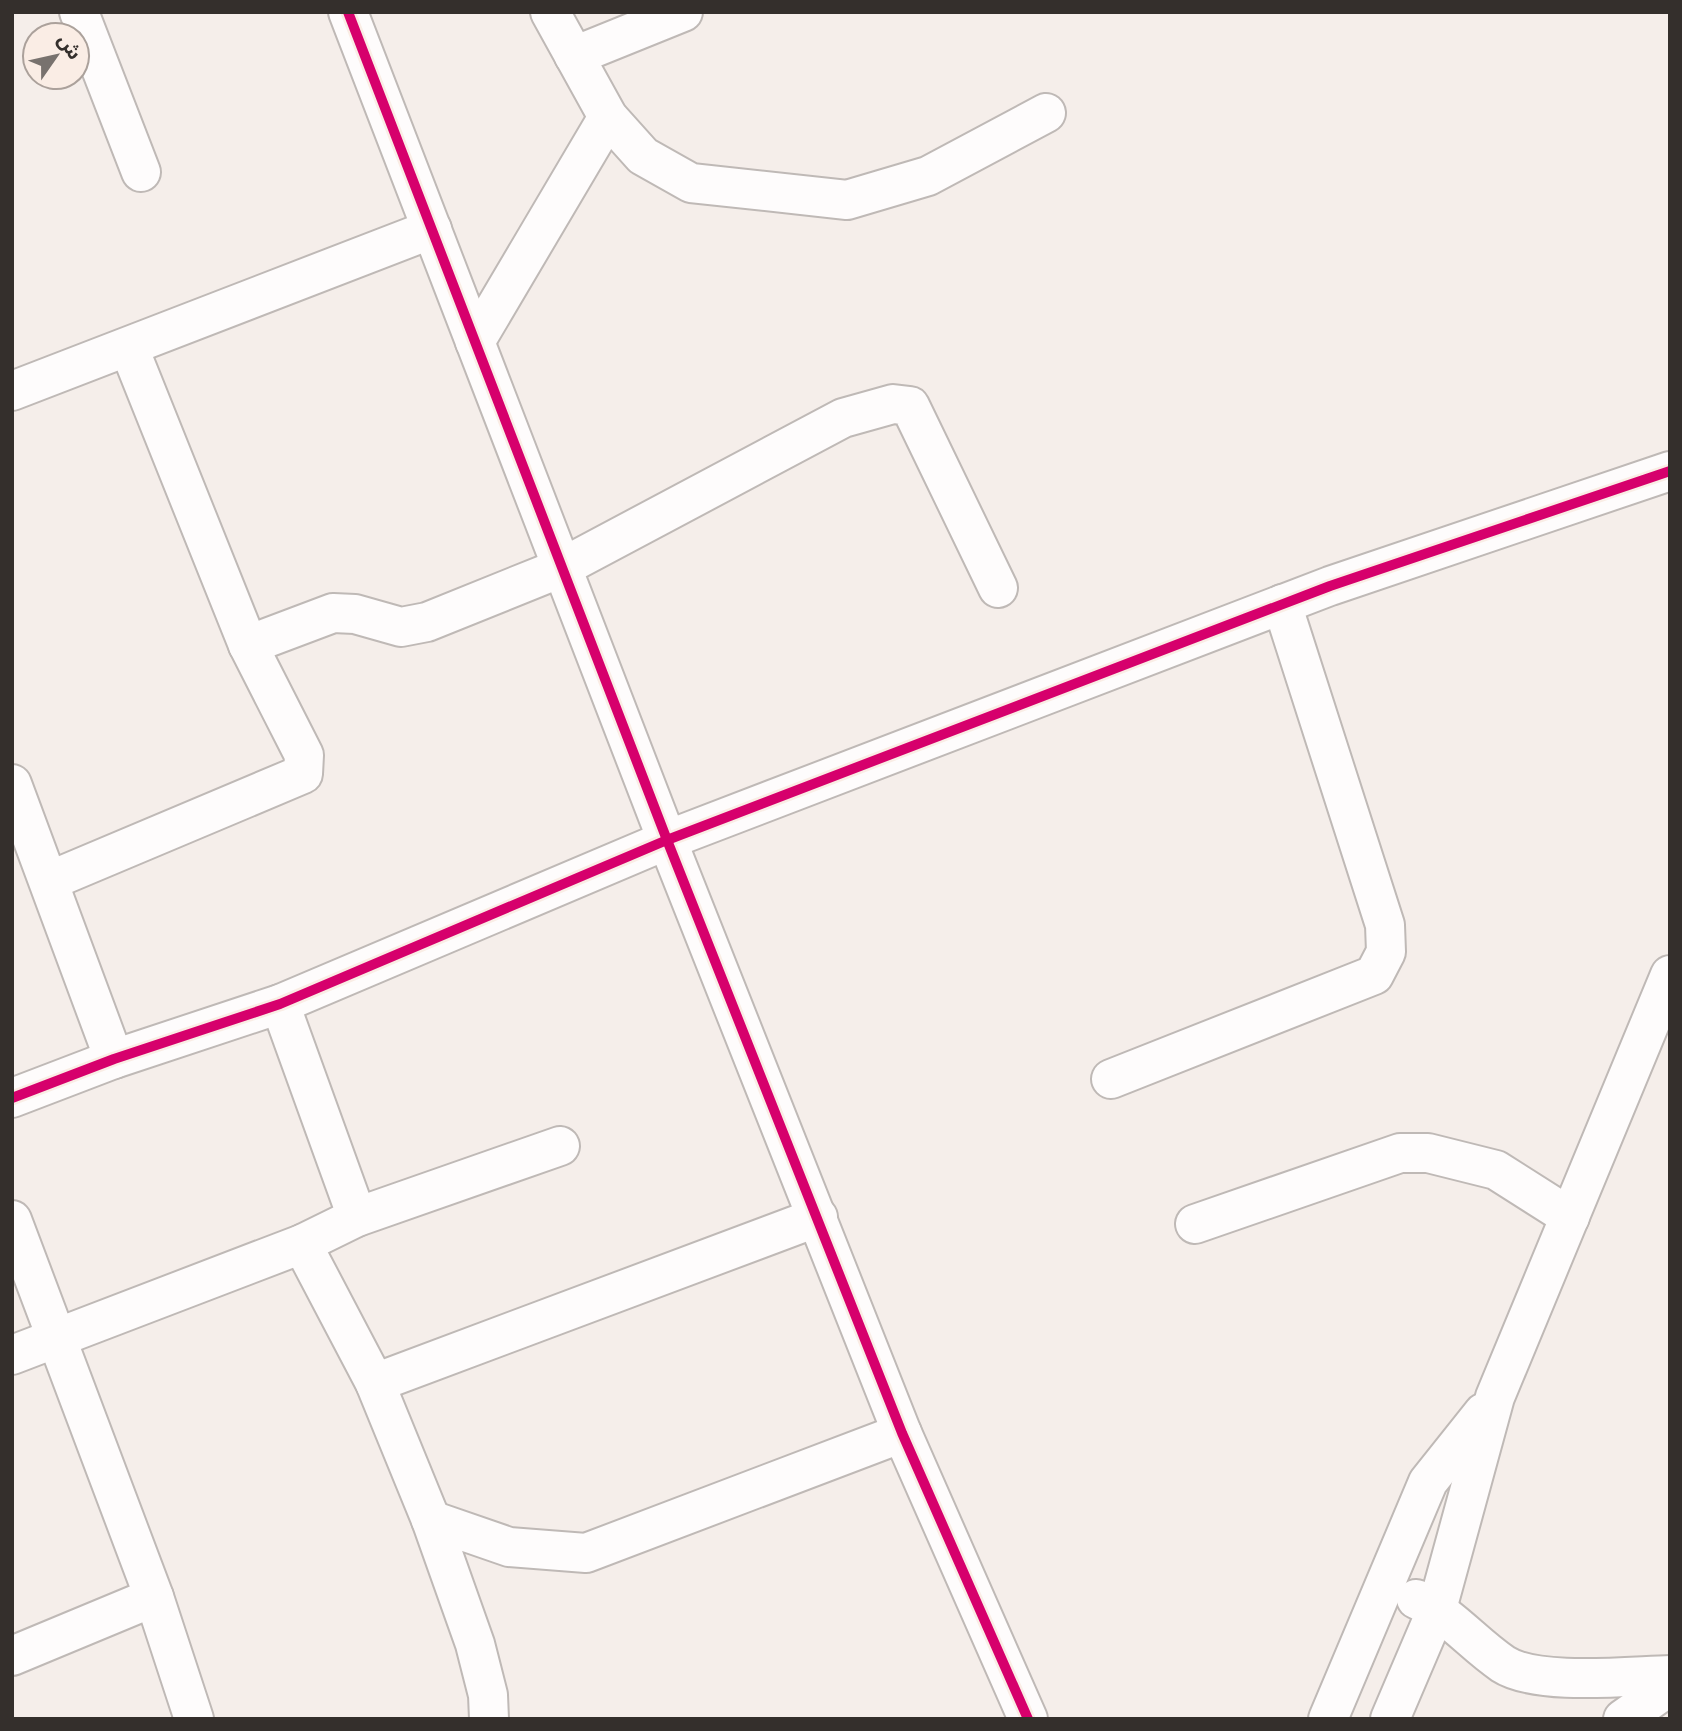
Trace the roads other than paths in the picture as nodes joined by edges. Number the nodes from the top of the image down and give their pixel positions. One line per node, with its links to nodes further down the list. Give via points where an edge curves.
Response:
1 (79, 12): 8 (street)
2 (348, 12): 9 (street)
3 (550, 12): 5 (street)
4 (683, 12): 5 (street)
5 (574, 56): 7 (street)
6 (1046, 113): 7 (street, via 928,176 847,200 691,183 643,156)
7 (608, 117): 10 (street)
8 (141, 172)
9 (432, 229): 10 (street); 11 (street)
10 (475, 342): 14 (street)
11 (129, 348): 12 (street); 17 (street)
12 (12, 391)
13 (1670, 471): 16 (street)
14 (561, 568): 15 (street, via 843,418 893,404 910,406); 17 (street, via 427,622 401,627 333,612); 19 (street)
15 (998, 588)
16 (1282, 604): 19 (street); 24 (street, via 1385,925 1386,952 1374,975)
17 (248, 645): 20 (street, via 304,755 303,774)
18 (12, 784): 20 (street)
19 (667, 840): 22 (street); 28 (street)
20 (49, 881): 23 (street)
21 (1670, 975): 29 (street)
22 (280, 1004): 23 (street); 27 (street)
23 (114, 1059): 25 (street)
24 (1111, 1079)
25 (12, 1098)
26 (561, 1146): 27 (street)
27 (357, 1217): 32 (street)
28 (818, 1217): 35 (street); 37 (street)
29 (1570, 1217): 31 (street, via 1496,1170 1427,1153 1400,1153); 36 (street)
30 (12, 1220): 33 (street)
31 (1195, 1224)
32 (302, 1244): 33 (street); 35 (street)
33 (58, 1338): 34 (street); 40 (street)
34 (12, 1356)
35 (375, 1383): 38 (street)
36 (1495, 1397): 39 (street, via 1428,1482); 41 (street)
37 (902, 1433): 38 (street, via 586,1553 509,1547); 47 (street)
38 (431, 1520): 46 (street, via 475,1644)
39 (1386, 1587): 41 (street); 48 (street)
40 (154, 1597): 42 (street); 45 (street)
41 (1437, 1609): 43 (street, via 1506,1666 1573,1678); 49 (street)
42 (12, 1656)
43 (1670, 1675)
44 (1670, 1686): 50 (street)
45 (194, 1719)
46 (489, 1719)
47 (1028, 1719)
48 (1328, 1719)
49 (1390, 1719)
50 (1623, 1719)

